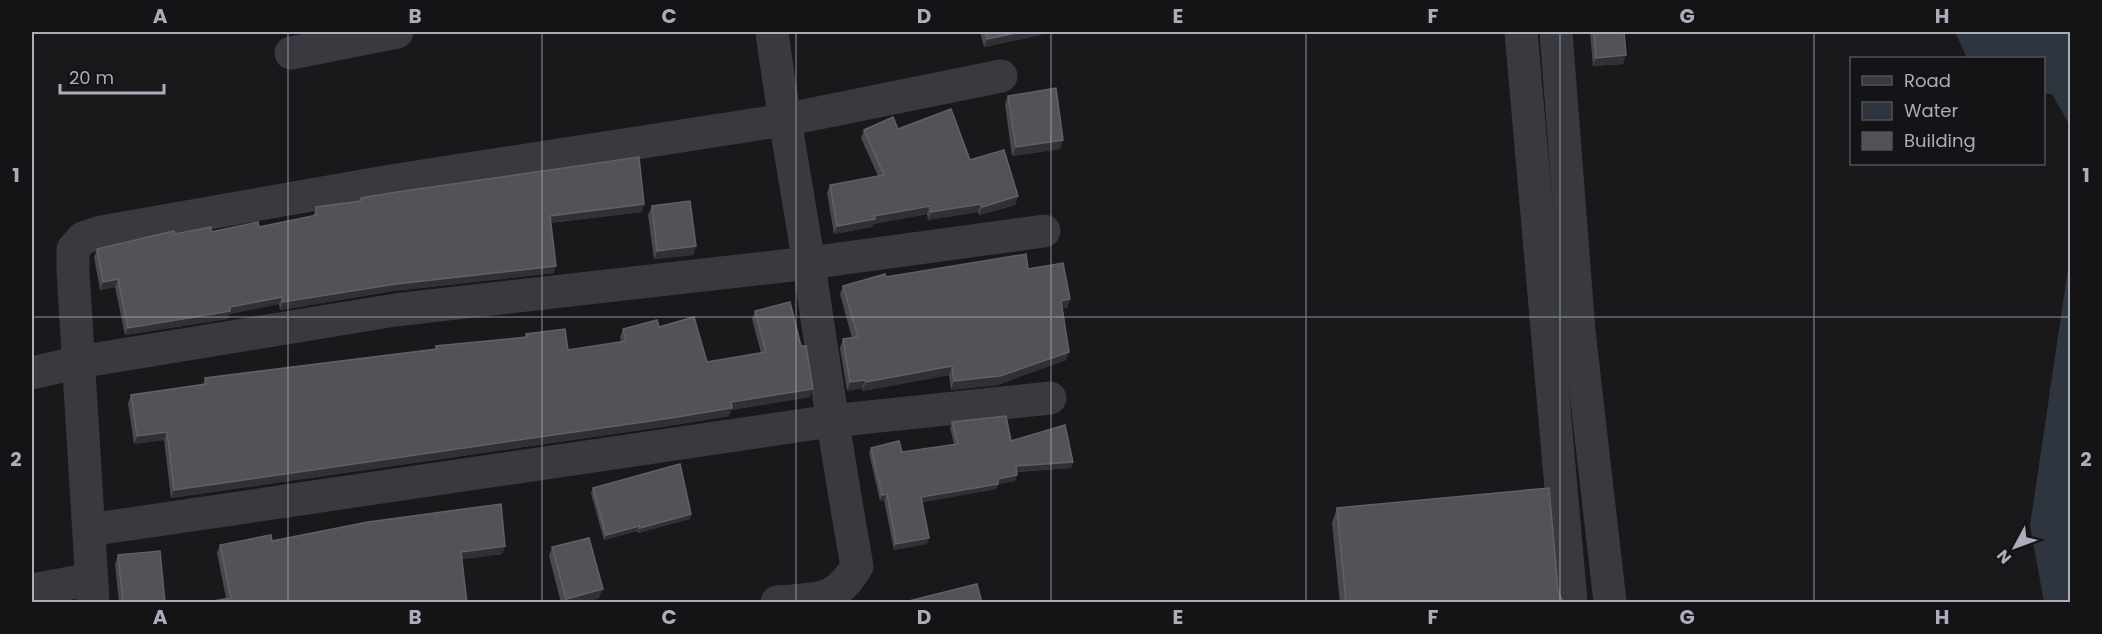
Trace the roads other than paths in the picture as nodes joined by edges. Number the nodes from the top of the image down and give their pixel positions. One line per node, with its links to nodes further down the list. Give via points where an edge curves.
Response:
1 (398, 32): 5 (street)
2 (772, 32): 7 (street)
3 (1521, 32): 11 (street)
4 (1556, 32): 10 (street)
5 (291, 53)
6 (1001, 76): 7 (street)
7 (784, 120): 9 (street); 12 (street, via 101,231 84,238 73,249)
8 (1044, 231): 9 (street)
9 (808, 263): 12 (street, via 395,310); 15 (street)
10 (1578, 332): 11 (street); 21 (street)
11 (1546, 335): 20 (street)
12 (79, 362): 13 (street); 16 (street)
13 (32, 373)
14 (1050, 398): 15 (street)
15 (831, 421): 16 (street); 19 (street, via 857,566 847,583 831,596)
16 (89, 530): 18 (street)
17 (32, 590): 18 (street)
18 (92, 591)
19 (777, 603)
20 (1571, 603)
21 (1610, 603)

